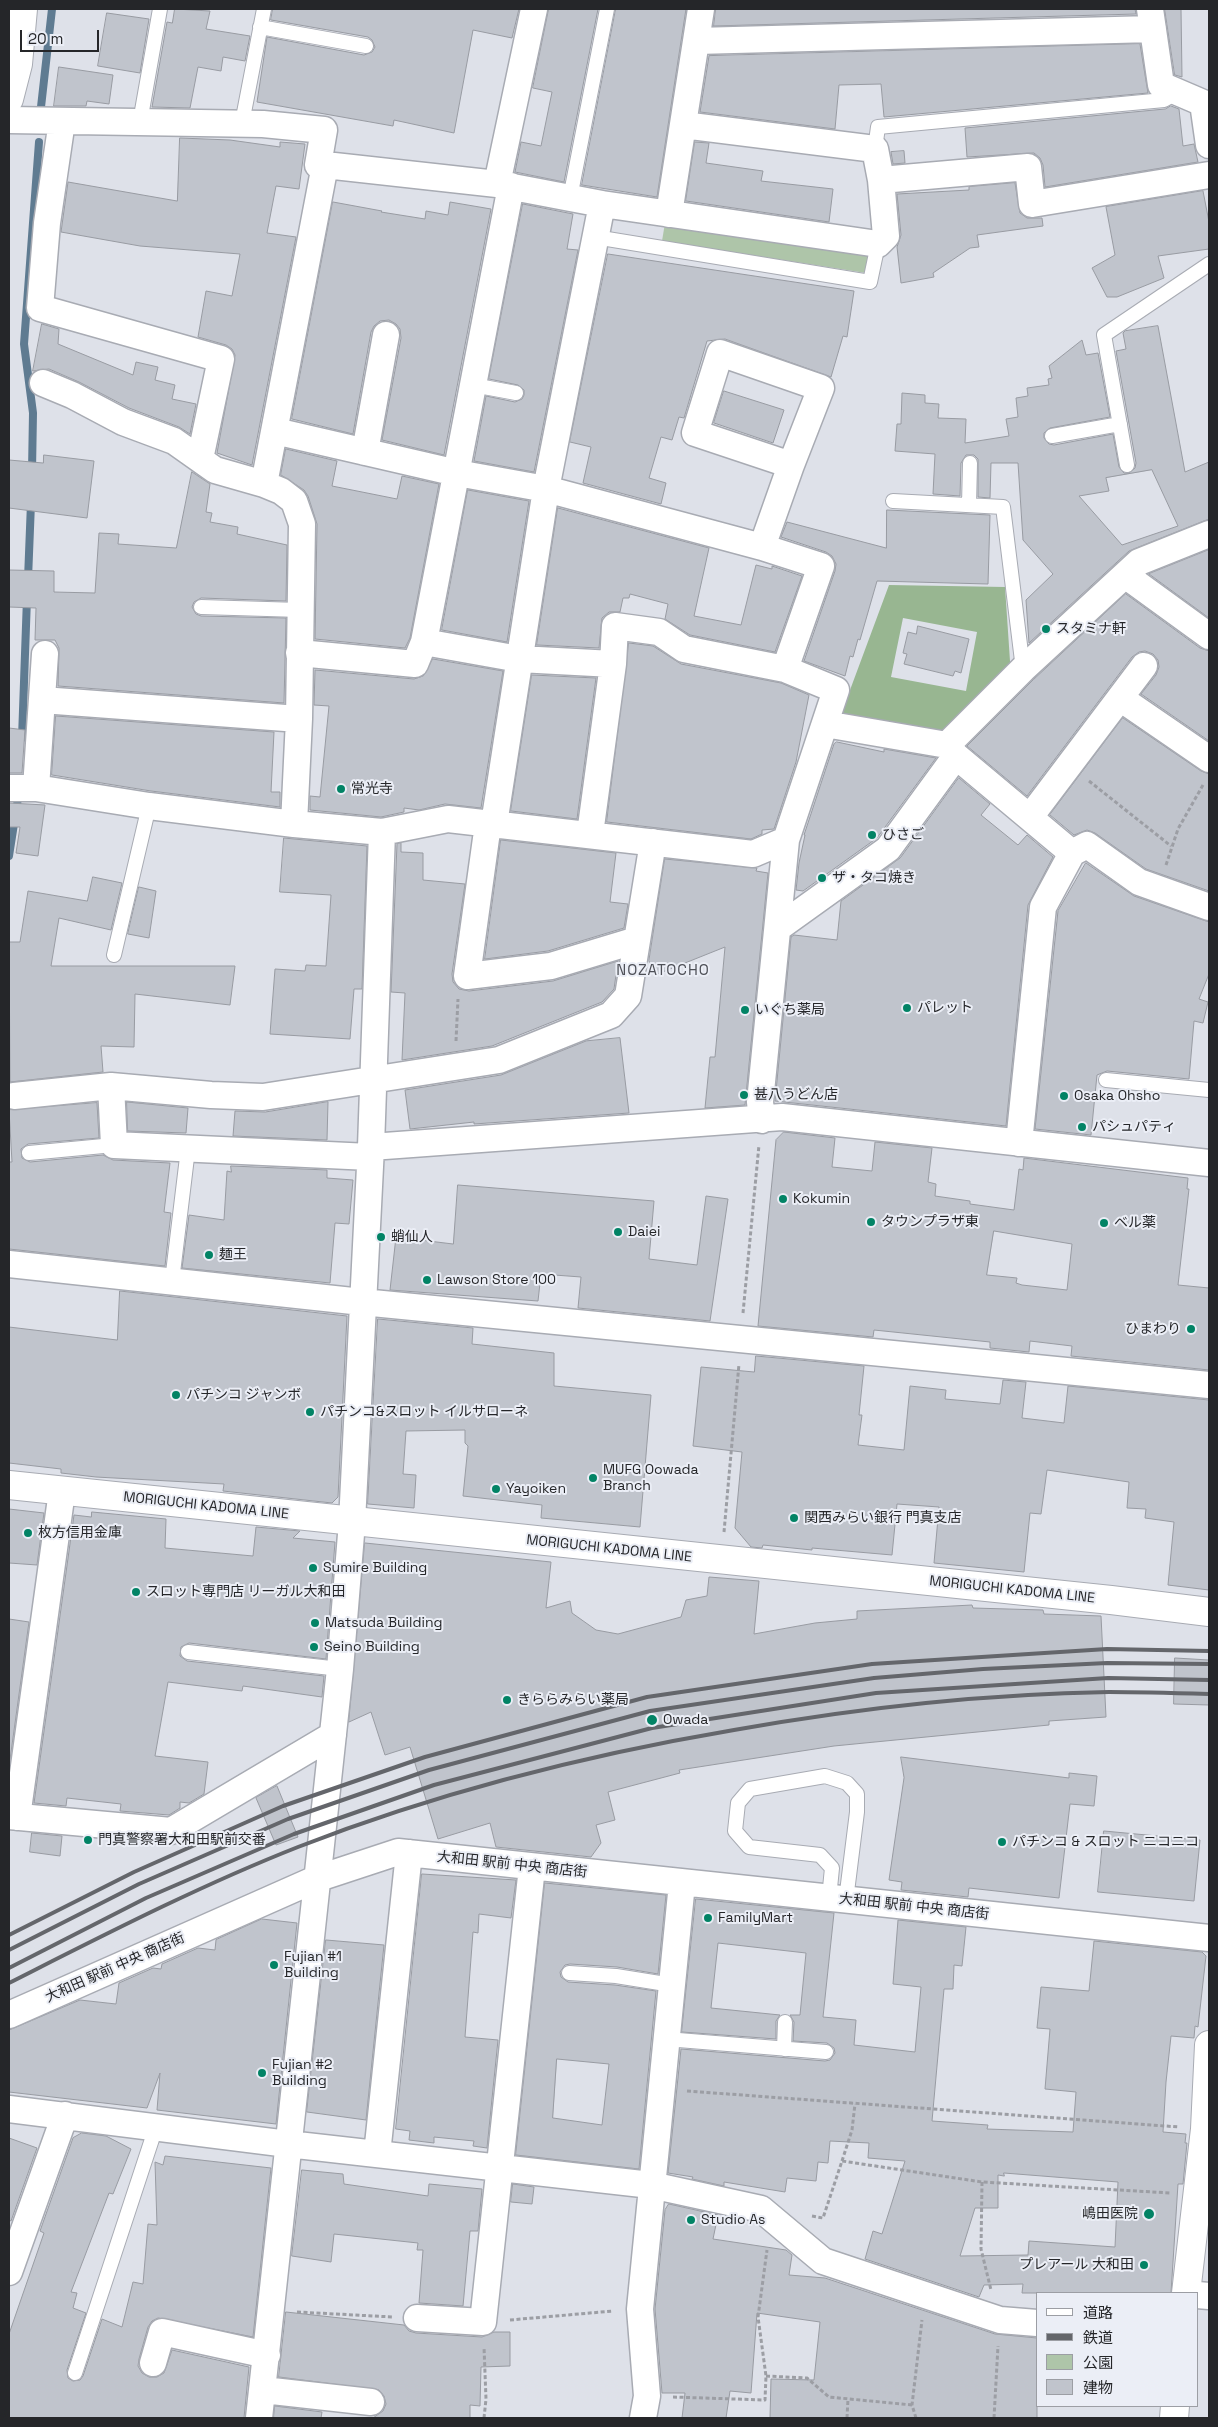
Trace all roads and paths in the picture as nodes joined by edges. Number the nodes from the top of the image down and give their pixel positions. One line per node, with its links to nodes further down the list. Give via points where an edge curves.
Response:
1 (23, 9): 11 (main road)
2 (157, 9): 17 (lane)
3 (264, 9): 8 (lane)
4 (534, 9): 25 (street)
5 (607, 9): 26 (lane)
6 (701, 9): 9 (street)
7 (1152, 19): 9 (street); 12 (street, via 1161,85)
8 (260, 27): 10 (lane); 18 (lane)
9 (696, 41): 19 (street)
10 (366, 46)
11 (13, 62): 13 (main road)
12 (1178, 92): 14 (street); 21 (lane, via 1164,100 878,126)
13 (9, 98)
14 (1206, 104): 20 (street)
15 (9, 120): 16 (street)
16 (62, 121): 17 (street); 40 (street, via 47,223 40,308 221,359)
17 (140, 122): 18 (street)
18 (242, 124): 22 (street, via 324,130 318,165)
19 (683, 125): 21 (street); 28 (street)
20 (1209, 145)
21 (875, 149): 24 (street)
22 (325, 165): 25 (street); 37 (street)
23 (1209, 175): 24 (street, via 1032,204 1028,167)
24 (881, 180): 30 (street, via 886,236)
25 (504, 185): 26 (street); 34 (street)
26 (570, 198): 27 (street)
27 (602, 204): 28 (street); 29 (street)
28 (669, 214): 30 (street)
29 (595, 237): 30 (lane, via 870,282); 46 (street)
30 (878, 244)
31 (1209, 264): 36 (lane, via 1104,335)
32 (386, 335): 39 (street)
33 (43, 384): 40 (street, via 72,395 123,422 174,441)
34 (473, 385): 35 (lane); 44 (street)
35 (516, 393)
36 (1120, 424): 38 (lane); 43 (lane)
37 (275, 431): 39 (street); 45 (street)
38 (1052, 436)
39 (365, 452): 44 (street)
40 (200, 460): 45 (street, via 215,470)
41 (970, 463): 48 (lane)
42 (791, 465): 42 (street, via 822,388 720,353 695,433); 50 (street)
43 (1127, 465)
44 (457, 473): 46 (street); 55 (street)
45 (264, 484): 53 (street, via 294,501 302,524)
46 (546, 488): 50 (street); 58 (street)
47 (893, 501): 48 (lane)
48 (969, 505): 61 (lane, via 1003,507)
49 (1209, 534): 51 (street, via 1139,562)
50 (762, 548): 62 (street, via 821,566)
51 (1125, 575): 54 (street); 61 (street)
52 (201, 606): 53 (lane)
53 (300, 610): 56 (street)
54 (1209, 636)
55 (424, 642): 56 (street, via 415,664); 58 (street)
56 (299, 653): 65 (street)
57 (45, 654): 64 (street)
58 (519, 658): 59 (street); 74 (street)
59 (613, 664): 62 (street, via 615,626 659,632 684,649); 76 (street)
60 (1144, 666): 63 (street)
61 (1023, 669): 67 (street)
62 (785, 670): 66 (street, via 836,690)
63 (1120, 698): 68 (street); 69 (street)
64 (42, 700): 65 (street); 70 (street)
65 (300, 719): 73 (street)
66 (825, 724): 67 (street); 77 (street)
67 (952, 750): 72 (street); 83 (street, via 888,849)
68 (1069, 765): 72 (street); 79 (path)
69 (1207, 770): 79 (path)
70 (21, 788): 71 (street)
71 (149, 806): 73 (street); 85 (lane)
72 (1030, 817): 80 (street)
73 (294, 824): 75 (street)
74 (491, 824): 75 (street, via 448,819); 76 (street); 86 (street)
75 (382, 832): 88 (street)
76 (590, 834): 78 (street)
77 (786, 840): 78 (street, via 754,854); 83 (street)
78 (654, 842): 84 (street)
79 (1171, 846): 81 (path)
80 (1072, 853): 81 (street, via 1087,845 1139,882); 94 (street, via 1043,908)
81 (1160, 890): 82 (street)
82 (1209, 907)
83 (778, 928): 93 (street, via 760,1102)
84 (637, 940): 86 (street, via 551,966); 87 (street, via 628,996 611,1015 499,1060)
85 (114, 955)
86 (467, 976): 87 (path, via 458,983)
87 (455, 1066): 88 (street)
88 (373, 1078): 90 (street, via 263,1097 212,1096); 97 (street)
89 (1106, 1080): 91 (lane)
90 (110, 1086): 92 (street); 95 (street)
91 (1209, 1090)
92 (14, 1096)
93 (762, 1120): 94 (street, via 782,1117); 97 (street)
94 (1019, 1143): 99 (street)
95 (114, 1145): 96 (street); 98 (lane)
96 (188, 1149): 97 (street); 101 (lane)
97 (371, 1152): 102 (street)
98 (29, 1153)
99 (1209, 1163)
100 (9, 1264): 101 (street)
101 (172, 1282): 102 (street)
102 (362, 1302): 103 (street); 106 (street)
103 (1209, 1384)
104 (9, 1485): 105 (main road, MORIGUCHI KADOMA LINE)
105 (62, 1491): 106 (main road, MORIGUCHI KADOMA LINE); 111 (street)
106 (352, 1522): 107 (main road, MORIGUCHI KADOMA LINE); 109 (street)
107 (1209, 1612)
108 (188, 1652): 109 (lane)
109 (340, 1669): 110 (street)
110 (333, 1735): 111 (street, via 171,1831); 114 (street)
111 (13, 1816)
112 (409, 1853): 113 (street, 大和田 駅前 中央 商店街); 114 (street, 大和田 駅前 中央 商店街, via 398,1852); 133 (street)
113 (532, 1867): 115 (street, 大和田 駅前 中央 商店街); 135 (street)
114 (316, 1879): 120 (street, 大和田 駅前 中央 商店街); 132 (street)
115 (682, 1883): 116 (street, 大和田 駅前 中央 商店街); 119 (street)
116 (837, 1899): 116 (lane, via 832,1868 820,1854 750,1847 735,1831 738,1803 750,1789 825,1776 847,1782 857,1794 858,1812); 117 (street, 大和田 駅前 中央 商店街)
117 (1209, 1938)
118 (570, 1973): 119 (lane)
119 (672, 1985): 122 (street)
120 (9, 2015)
121 (785, 2022): 124 (lane)
122 (666, 2039): 124 (lane); 126 (street)
123 (1209, 2045): 131 (main road)
124 (784, 2049): 125 (lane)
125 (826, 2052)
126 (661, 2089): 127 (path); 137 (street)
127 (855, 2103): 131 (path); 134 (path, via 852,2130)
128 (9, 2109): 129 (street)
129 (65, 2115): 130 (street); 140 (street)
130 (156, 2127): 132 (street); 151 (lane)
131 (1205, 2129): 138 (main road)
132 (288, 2144): 133 (street); 144 (street)
133 (378, 2154): 135 (street)
134 (842, 2161): 136 (path); 139 (path, via 823,2218 792,2212)
135 (500, 2168): 137 (street); 147 (street)
136 (982, 2182): 138 (path); 146 (path, via 981,2249 990,2279 993,2312)
137 (651, 2185): 139 (street, via 761,2209); 143 (street)
138 (1198, 2195): 141 (main road)
139 (772, 2218): 142 (street, via 823,2261); 152 (path, via 758,2317)
140 (9, 2272)
141 (1186, 2292)
142 (925, 2295): 146 (street); 156 (path)
143 (640, 2309): 147 (path); 157 (street)
144 (271, 2310): 145 (path); 149 (street)
145 (417, 2318): 147 (street)
146 (1000, 2320): 148 (street); 162 (path)
147 (483, 2322): 159 (path)
148 (1036, 2323)
149 (267, 2354): 150 (street, via 162,2332); 153 (street)
150 (153, 2363)
151 (75, 2373)
152 (766, 2376): 154 (path, via 807,2378 829,2397); 157 (path, via 765,2400)
153 (263, 2390): 155 (street); 158 (street)
154 (848, 2399): 156 (path); 160 (path)
155 (371, 2402)
156 (912, 2405): 161 (path)
157 (645, 2407)
158 (259, 2418)
159 (484, 2418)
160 (847, 2418)
161 (916, 2418)
162 (994, 2418)

